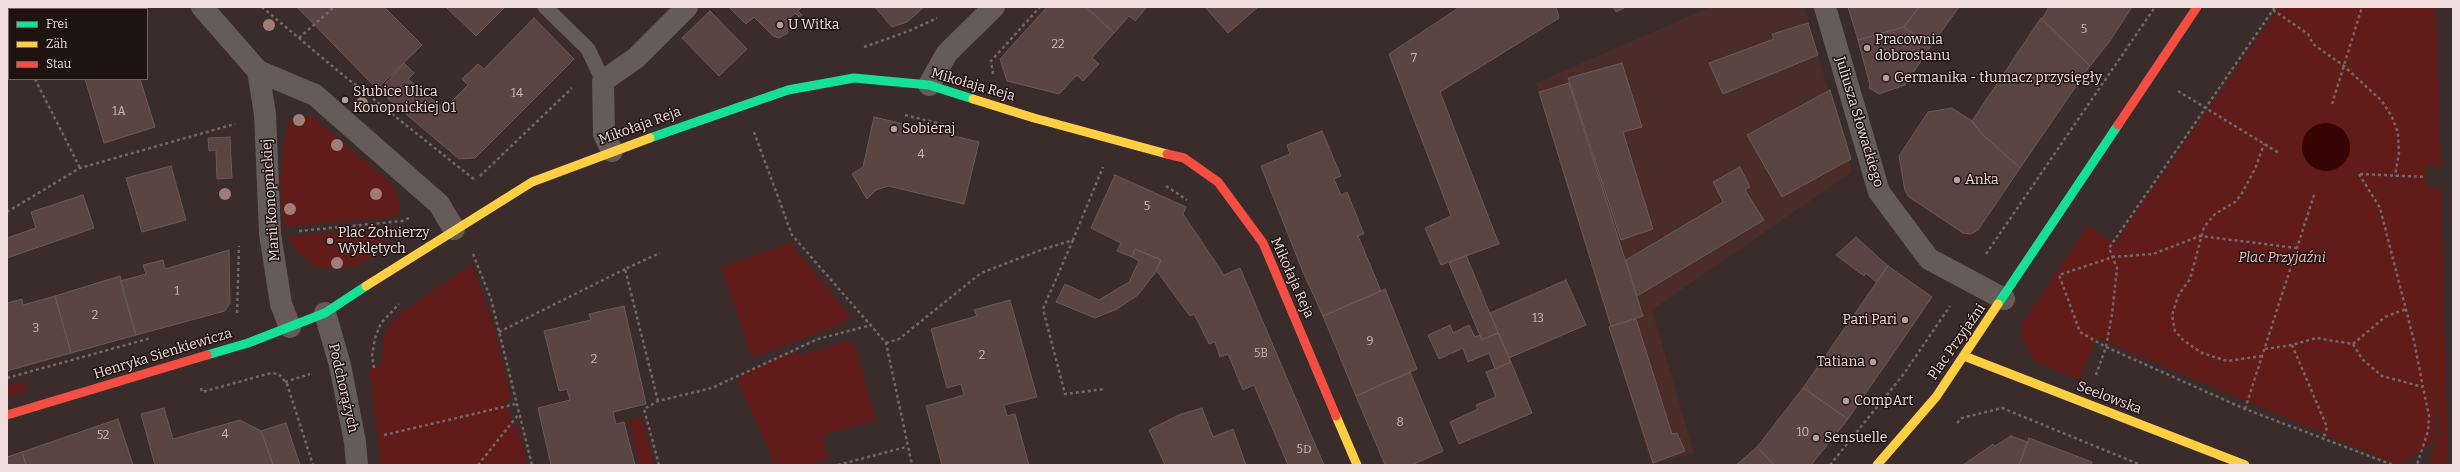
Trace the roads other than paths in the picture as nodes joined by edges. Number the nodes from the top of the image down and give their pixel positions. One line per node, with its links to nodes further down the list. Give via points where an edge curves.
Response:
1 (202, 7): 7 (street)
2 (545, 7): 8 (lane, via 588,49)
3 (687, 7): 8 (street, via 636,58)
4 (994, 7): 9 (street, via 947,52)
5 (1825, 7): 12 (street, Juliusza Słowackiego, via 1879,192 1929,259)
6 (2197, 7): 12 (street, Plac Przyjaźni)
7 (258, 71): 11 (street, via 315,95 439,204); 14 (street, Marii Konopnickiej, via 265,114 270,234 281,304)
8 (603, 81): 10 (street, via 604,134)
9 (929, 85): 10 (street, Mikołaja Reja, via 854,78 788,90); 18 (street, Mikołaja Reja, via 1034,118 1184,158 1218,182 1263,243)
10 (612, 151): 11 (street, Mikołaja Reja, via 532,182)
11 (454, 229): 13 (street, Mikołaja Reja)
12 (2004, 299): 15 (street, Plac Przyjaźni)
13 (325, 313): 14 (street, Henryka Sienkiewicza); 17 (street, Podchorążych, via 340,365)
14 (290, 327): 16 (street, Henryka Sienkiewicza, via 192,360)
15 (1964, 356): 19 (street, Plac Przyjaźni, via 1936,397); 20 (street, Seelowska)
16 (7, 415)
17 (357, 465)
18 (1357, 465)
19 (1877, 465)
20 (2245, 465)

